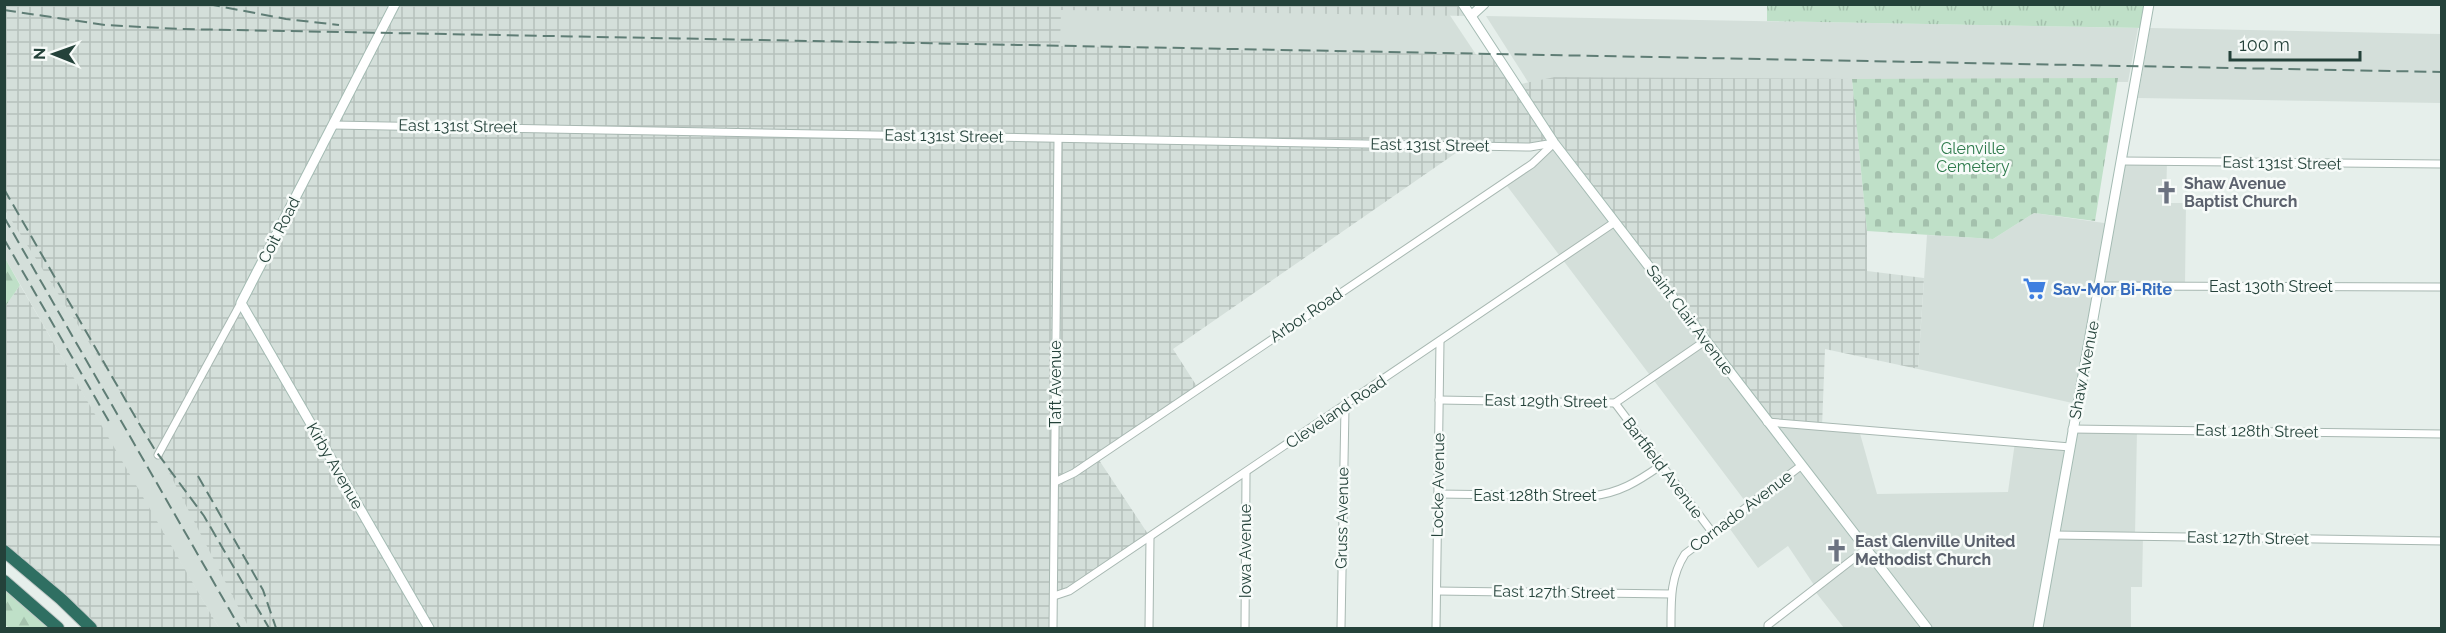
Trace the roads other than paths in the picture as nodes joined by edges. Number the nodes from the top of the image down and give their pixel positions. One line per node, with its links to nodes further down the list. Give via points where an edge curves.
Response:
1 (396, 4): 6 (street, Coit Road)
2 (1462, 4): 5 (street, Saint Clair Avenue)
3 (1484, 4): 5 (street)
4 (2149, 4): 9 (street, Shaw Avenue)
5 (1471, 16): 8 (street, Saint Clair Avenue)
6 (333, 124): 7 (street, East 131st Street); 14 (street, Coit Road)
7 (1058, 138): 8 (street, East 131st Street, via 1530,147); 28 (street, Taft Avenue)
8 (1554, 143): 11 (street, Saint Clair Avenue); 28 (street, Arbor Road, via 1530,165 1074,473)
9 (2122, 161): 10 (street, East 131st Street); 12 (street, Shaw Avenue)
10 (2442, 164)
11 (1615, 222): 15 (street, Saint Clair Avenue); 16 (street, Cleveland Road)
12 (2101, 286): 13 (street, East 130th Street); 21 (street, Shaw Avenue)
13 (2442, 287)
14 (241, 303): 24 (street, Coit Road); 42 (street, Kirby Avenue)
15 (1705, 341): 18 (street, East 129th Street); 20 (street, Saint Clair Avenue)
16 (1440, 342): 17 (street, Locke Avenue); 19 (street, Cleveland Road)
17 (1439, 400): 18 (street, East 129th Street); 29 (street, Locke Avenue)
18 (1615, 403): 26 (street, Bartfield Avenue)
19 (1345, 407): 27 (street, Cleveland Road); 46 (street, Gruss Avenue)
20 (1767, 422): 23 (street); 25 (street, Saint Clair Avenue)
21 (2072, 429): 22 (street, East 128th Street); 23 (street, Shaw Avenue)
22 (2442, 434)
23 (2070, 447): 31 (street, Shaw Avenue)
24 (158, 454)
25 (1802, 465): 30 (street, Cornado Avenue); 34 (street, Saint Clair Avenue)
26 (1660, 466): 29 (street, East 128th Street, via 1612,494); 30 (street, Bartfield Avenue)
27 (1246, 474): 32 (street, Cleveland Road); 45 (street, Iowa Avenue)
28 (1055, 482): 39 (street, Taft Avenue)
29 (1438, 494): 37 (street, Locke Avenue)
30 (1712, 532): 38 (street, Cornado Avenue, via 1685,554 1675,569)
31 (2054, 535): 33 (street, East 127th Street); 51 (street, Shaw Avenue)
32 (1150, 537): 39 (street, Cleveland Road, via 1069,591); 44 (street)
33 (2442, 541)
34 (1866, 549): 49 (street); 50 (street, Saint Clair Avenue)
35 (4, 551): 41 (highway)
36 (4, 581): 40 (highway)
37 (1437, 591): 38 (street, East 127th Street); 47 (street, Locke Avenue)
38 (1671, 594): 48 (street, Cornado Avenue)
39 (1054, 596): 43 (street, Taft Avenue)
40 (58, 628)
41 (91, 628)
42 (429, 628)
43 (1053, 628)
44 (1149, 628)
45 (1245, 628)
46 (1341, 628)
47 (1436, 628)
48 (1671, 628)
49 (1768, 628)
50 (1927, 628)
51 (2038, 628)

